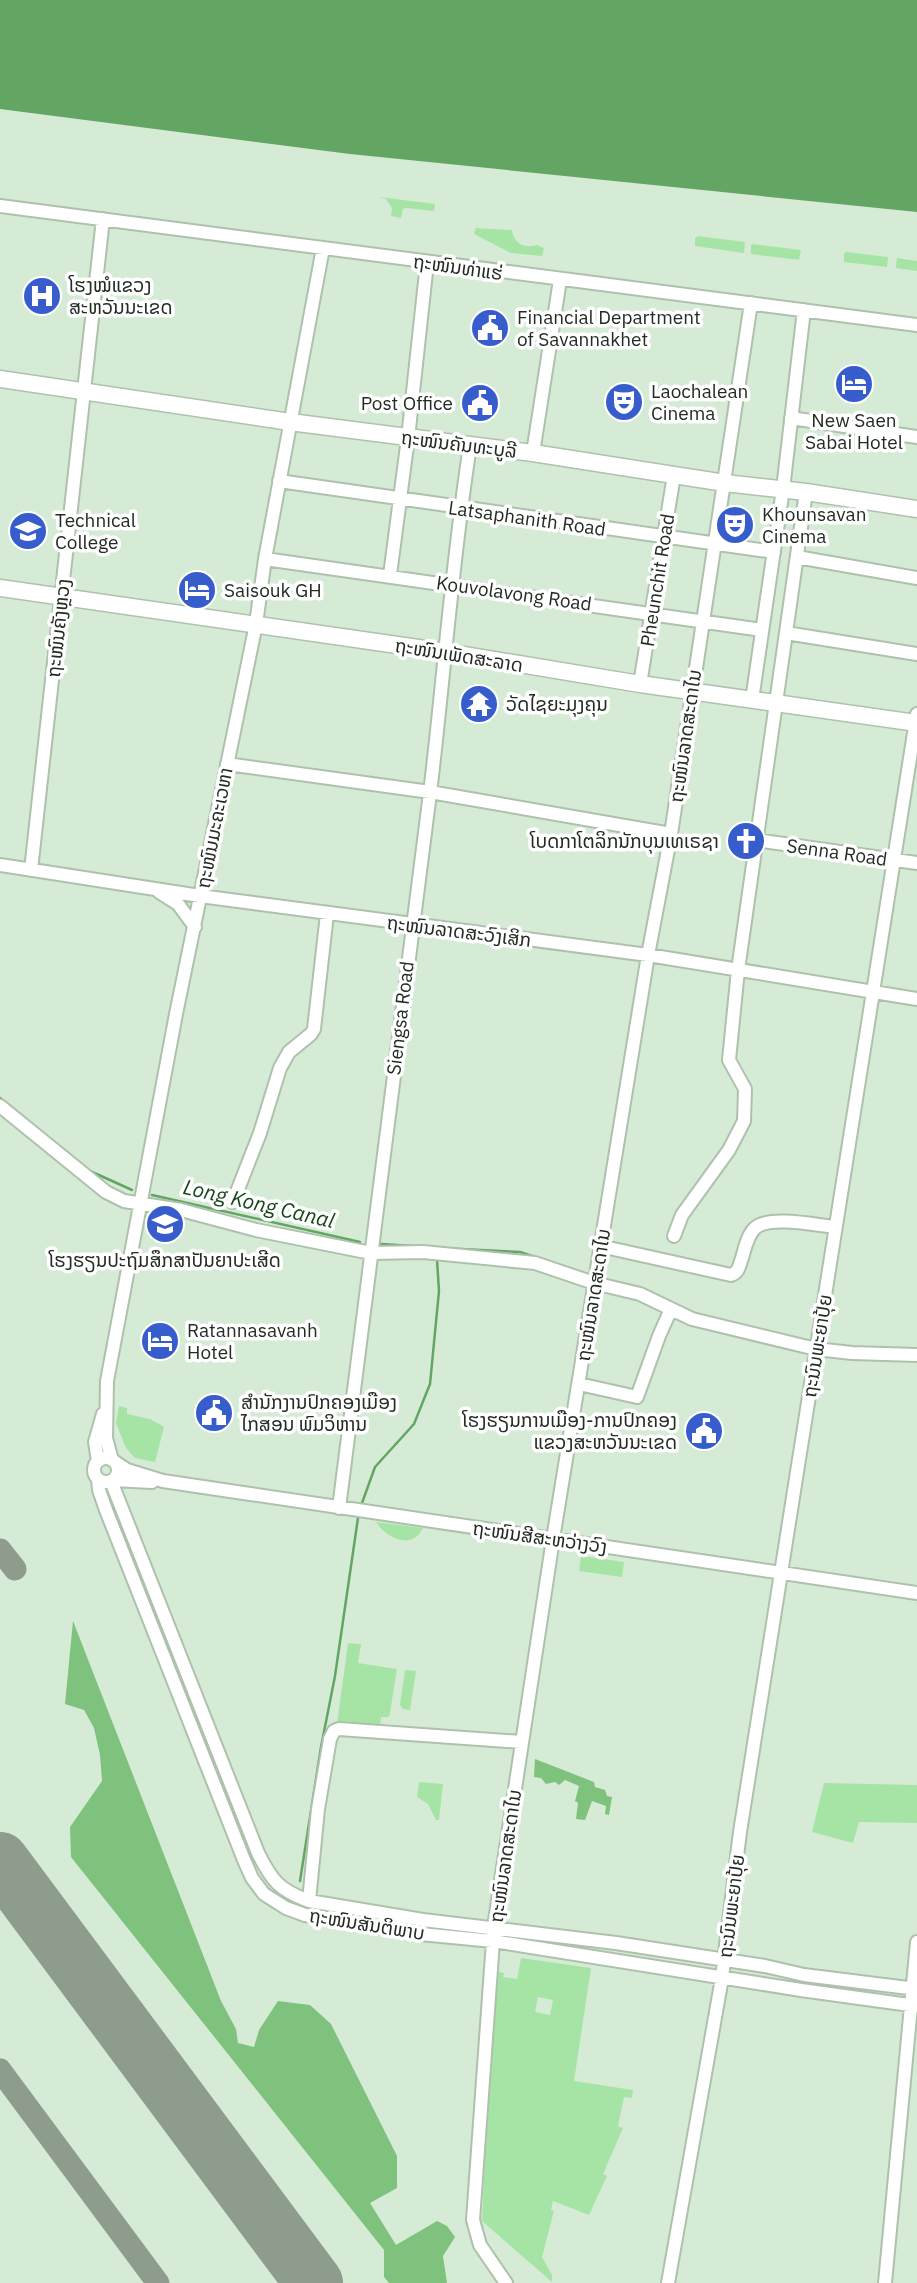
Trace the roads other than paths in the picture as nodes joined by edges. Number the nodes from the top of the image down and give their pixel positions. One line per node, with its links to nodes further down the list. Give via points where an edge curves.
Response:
1 (0, 206): 2 (street, ຖະໜົນທ່າແຮ່)
2 (103, 219): 3 (street, ຖະໜົນທ່າແຮ່); 10 (street, ຖະໜົນຄັງຫຼວງ)
3 (323, 248): 4 (street, ຖະໜົນທ່າແຮ່); 12 (street, ຖະໜົນມະຄະເວຫາ)
4 (427, 263): 5 (street, ຖະໜົນທ່າແຮ່); 14 (street)
5 (561, 280): 6 (street, ຖະໜົນທ່າແຮ່); 16 (street)
6 (751, 303): 7 (street, ຖະໜົນທ່າແຮ່); 19 (street, ຖະໜົນລາດສະດາໄນ)
7 (804, 310): 8 (street, ຖະໜົນທ່າແຮ່); 11 (street)
8 (917, 325)
9 (0, 379): 10 (main road, ຖະໜົນຄັນທະບູລີ)
10 (84, 391): 12 (main road, ຖະໜົນຄັນທະບູລີ); 34 (street, ຖະໜົນຄັງຫຼວງ)
11 (791, 418): 13 (street); 20 (street)
12 (290, 422): 14 (main road, ຖະໜົນຄັນທະບູລີ); 18 (street, ຖະໜົນມະຄະເວຫາ)
13 (917, 437)
14 (408, 438): 15 (main road, ຖະໜົນຄັນທະບູລີ); 22 (street)
15 (470, 446): 16 (main road, ຖະໜົນຄັນທະບູລີ); 23 (street, Siengsa Road)
16 (533, 453): 17 (main road, ຖະໜົນຄັນທະບູລີ)
17 (674, 475): 19 (main road, ຖະໜົນຄັນທະບູລີ); 25 (street, Pheunchit Road)
18 (279, 481): 22 (street, Latsaphanith Road); 29 (street, ຖະໜົນມະຄະເວຫາ)
19 (725, 483): 20 (main road, ຖະໜົນຄັນທະບູລີ); 26 (street, ຖະໜົນລາດສະດາໄນ)
20 (783, 489): 21 (main road, ຖະໜົນຄັນທະບູລີ); 27 (street)
21 (806, 492): 24 (main road, ຖະໜົນຄັນທະບູລີ); 28 (street)
22 (400, 499): 23 (street, Latsaphanith Road); 30 (street)
23 (460, 509): 25 (street, Latsaphanith Road); 32 (street, Siengsa Road)
24 (917, 509)
25 (663, 537): 26 (street, Latsaphanith Road); 35 (street, Pheunchit Road)
26 (716, 545): 27 (street, Latsaphanith Road); 36 (street, ຖະໜົນລາດສະດາໄນ)
27 (774, 552): 38 (street)
28 (797, 557): 31 (street); 39 (street)
29 (265, 559): 30 (street, Kouvolavong Road); 37 (street, ຖະໜົນມະຄະເວຫາ)
30 (390, 575): 32 (street, Kouvolavong Road)
31 (917, 578)
32 (451, 584): 35 (street, Kouvolavong Road); 40 (street, Siengsa Road)
33 (0, 588): 34 (main road, ຖະໜົນເພັດສະລາດ)
34 (61, 598): 37 (main road, ຖະໜົນເພັດສະລາດ); 54 (street, ຖະໜົນຄັງຫຼວງ)
35 (651, 612): 36 (street, Kouvolavong Road); 42 (street, Pheunchit Road)
36 (702, 621): 38 (street, Kouvolavong Road); 43 (street, ຖະໜົນລາດສະດາໄນ)
37 (256, 624): 40 (main road, ຖະໜົນເພັດສະລາດ); 47 (street, ຖະໜົນມະຄະເວຫາ)
38 (762, 629): 44 (street)
39 (786, 633): 41 (street); 45 (street)
40 (446, 652): 42 (main road, ຖະໜົນເພັດສະລາດ); 48 (street, Siengsa Road)
41 (917, 654)
42 (640, 684): 43 (main road, ຖະໜົນເພັດສະລາດ)
43 (692, 691): 44 (main road, ຖະໜົນເພັດສະລາດ); 49 (street, ຖະໜົນລາດສະດາໄນ)
44 (751, 700): 45 (main road, ຖະໜົນເພັດສະລາດ)
45 (776, 703): 46 (main road, ຖະໜົນເພັດສະລາດ); 50 (street)
46 (916, 720): 51 (street, ຖະນົນພະຍາປຸ້ຍ)
47 (227, 764): 48 (street); 56 (street, ຖະໜົນມະຄະເວຫາ)
48 (430, 792): 49 (street); 58 (street, Siengsa Road)
49 (671, 834): 60 (street, ຖະໜົນລາດສະດາໄນ)
50 (756, 840): 51 (street, Senna Road); 61 (street)
51 (893, 860): 52 (street, Senna Road); 62 (street, ຖະນົນພະຍາປຸ້ຍ)
52 (917, 863)
53 (0, 865): 54 (street, ຖະໜົນລາດສະວົງເສິກ)
54 (31, 870): 55 (street, ຖະໜົນລາດສະວົງເສິກ)
55 (152, 889): 56 (street, ຖະໜົນລາດສະວົງເສິກ); 59 (street, via 178,904)
56 (200, 896): 57 (street, ຖະໜົນລາດສະວົງເສິກ); 59 (street, ຖະໜົນມະຄະເວຫາ)
57 (327, 914): 58 (street, ຖະໜົນລາດສະວົງເສິກ); 65 (street, via 314,1029 289,1052 280,1068)
58 (412, 925): 60 (street, ຖະໜົນລາດສະວົງເສິກ); 70 (street, Siengsa Road)
59 (195, 927): 66 (street, ຖະໜົນມະຄະເວຫາ)
60 (648, 955): 61 (street, ຖະໜົນລາດສະວົງເສິກ); 69 (street, ຖະໜົນລາດສະດາໄນ)
61 (738, 970): 62 (street, ຖະໜົນລາດສະວົງເສິກ); 68 (street, via 729,1060 745,1089 744,1121 682,1215)
62 (871, 993): 63 (street, ຖະໜົນລາດສະວົງເສິກ); 67 (street, ຖະນົນພະຍາປຸ້ຍ)
63 (917, 999)
64 (0, 1105): 66 (street, via 106,1192)
65 (233, 1202)
66 (140, 1203): 70 (street); 76 (street, ຖະໜົນມະຄະເວຫາ, via 107,1381)
67 (835, 1227): 69 (street, via 786,1222 757,1226 738,1270 731,1275); 73 (street, ຖະນົນພະຍາປຸ້ຍ)
68 (674, 1236)
69 (600, 1246): 71 (street, ຖະໜົນລາດສະດາໄນ)
70 (371, 1253): 71 (street, via 423,1252 535,1263); 81 (street, Siengsa Road)
71 (594, 1283): 72 (street, via 640,1294); 75 (street, ຖະໜົນລາດສະດາໄນ)
72 (671, 1309): 73 (street, via 692,1319); 75 (street, via 637,1397)
73 (816, 1349): 74 (street); 83 (street, ຖະນົນພະຍາປຸ້ຍ)
74 (917, 1355)
75 (579, 1384): 82 (street, ຖະໜົນລາດສະດາໄນ)
76 (107, 1407): 77 (street, via 95,1442); 78 (street, via 106,1438)
77 (98, 1461): 78 (street); 79 (street, via 94,1468)
78 (113, 1461): 79 (street, via 117,1473); 80 (street)
79 (107, 1480): 80 (street); 86 (street, ຖະໜົນສັນຕິພາບ, via 258,1853 275,1884); 88 (street, ຖະໜົນສັນຕິພາບ, via 99,1490 106,1510 244,1860 264,1894 305,1915)
80 (163, 1480): 81 (street, ຖະໜົນສີສະຫວ່າງວົງ)
81 (339, 1508): 82 (street, ຖະໜົນສີສະຫວ່າງວົງ)
82 (553, 1539): 83 (street, ຖະໜົນສີສະຫວ່າງວົງ); 85 (street, ຖະໜົນລາດສະດາໄນ)
83 (781, 1572): 84 (street, ຖະໜົນສີສະຫວ່າງວົງ); 90 (street, ຖະນົນພະຍາປຸ້ຍ)
84 (917, 1593)
85 (522, 1742): 86 (street, via 334,1731 318,1809); 87 (street, ຖະໜົນລາດສະດາໄນ)
86 (309, 1901): 87 (street, ຖະໜົນສັນຕິພາບ)
87 (494, 1927): 88 (street, ຖະໜົນລາດສະດາໄນ); 90 (street, ຖະໜົນສັນຕິພາບ)
88 (493, 1941): 91 (street, ຖະໜົນສັນຕິພາບ); 94 (street, ຖະໜົນລາດສະດາໄນ, via 473,2220 480,2245)
89 (917, 1942): 92 (street)
90 (724, 1960): 91 (street, ຖະນົນພະຍາປຸ້ຍ); 92 (street, ຖະໜົນສັນຕິພາບ)
91 (722, 1978): 93 (street, ຖະໜົນສັນຕິພາບ); 95 (street, ຖະນົນພະຍາປຸ້ຍ)
92 (915, 1989): 93 (street)
93 (914, 2006): 96 (street)
94 (506, 2283)
95 (668, 2283)
96 (885, 2283)

